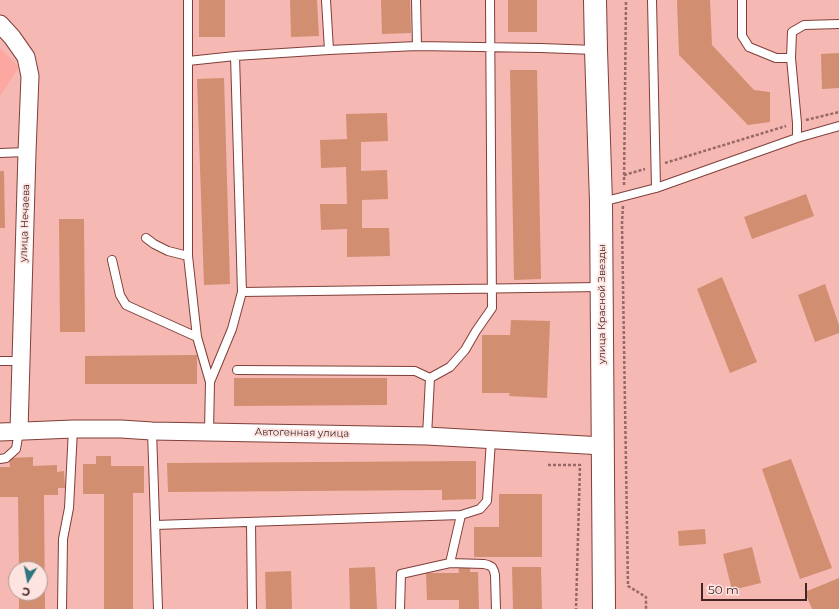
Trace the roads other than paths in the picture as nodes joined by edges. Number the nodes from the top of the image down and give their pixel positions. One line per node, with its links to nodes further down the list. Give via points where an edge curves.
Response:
1 (188, 0): 16 (lane)
2 (326, 0): 12 (lane)
3 (416, 0): 10 (lane)
4 (490, 0): 11 (lane)
5 (595, 0): 13 (main road, улица Красной Звезды)
6 (652, 0): 21 (lane)
7 (742, 0): 15 (lane, via 742,36 749,47 776,58)
8 (0, 24): 19 (street, улица Нечаева, via 26,57 30,76)
9 (839, 24): 15 (lane, via 804,25 792,32)
10 (418, 46): 11 (lane); 12 (lane)
11 (491, 48): 13 (lane); 27 (lane)
12 (329, 50): 14 (lane)
13 (596, 50): 22 (main road, улица Красной Звезды)
14 (235, 56): 16 (lane); 28 (lane)
15 (791, 58): 18 (lane)
16 (188, 61): 24 (lane)
17 (839, 126): 18 (lane)
18 (797, 138): 21 (lane)
19 (27, 152): 20 (lane); 31 (street, улица Нечаева)
20 (0, 153)
21 (656, 188): 22 (lane)
22 (601, 202): 26 (main road, улица Красной Звезды)
23 (146, 238): 24 (lane, via 168,251)
24 (188, 256): 29 (lane)
25 (112, 260): 29 (lane, via 120,295 126,305)
26 (602, 287): 27 (lane); 42 (main road, улица Красной Звезды)
27 (492, 288): 28 (lane); 33 (lane, via 492,308 465,350 450,367)
28 (242, 292): 34 (lane, via 232,330)
29 (197, 337): 34 (lane)
30 (0, 361): 31 (lane)
31 (21, 361): 36 (street, улица Нечаева)
32 (237, 370): 33 (lane, via 415,372)
33 (430, 378): 40 (lane)
34 (210, 382): 38 (lane)
35 (73, 429): 36 (street, Автогенная улица); 37 (street, Автогенная улица); 48 (lane, via 69,508 63,539)
36 (19, 431): 39 (street, Автогенная улица); 43 (lane, via 16,449 6,458)
37 (152, 431): 38 (street, Автогенная улица); 46 (lane)
38 (210, 431): 40 (street, Автогенная улица)
39 (0, 432)
40 (427, 436): 41 (street, Автогенная улица)
41 (491, 440): 42 (street, Автогенная улица); 44 (lane, via 487,501 480,509)
42 (603, 446): 53 (main road, улица Красной Звезды)
43 (0, 458)
44 (461, 515): 45 (lane); 47 (lane)
45 (251, 522): 46 (lane); 50 (lane)
46 (155, 525): 49 (lane)
47 (450, 563): 51 (lane, via 401,574); 52 (lane, via 484,564 492,567 495,575)
48 (62, 609)
49 (158, 609)
50 (252, 609)
51 (400, 609)
52 (496, 609)
53 (604, 609)

